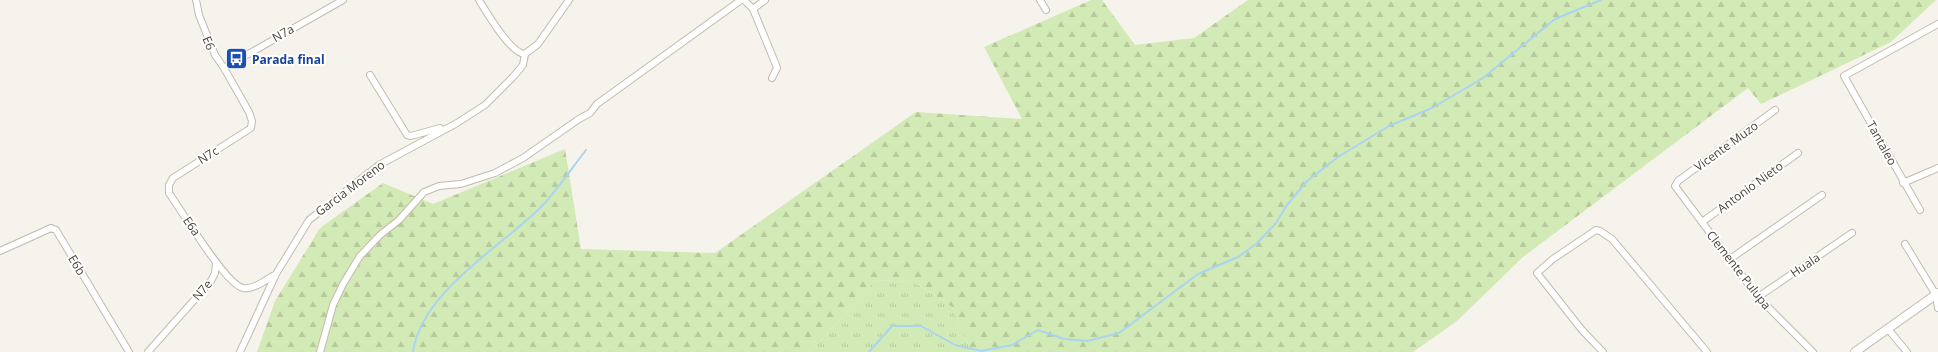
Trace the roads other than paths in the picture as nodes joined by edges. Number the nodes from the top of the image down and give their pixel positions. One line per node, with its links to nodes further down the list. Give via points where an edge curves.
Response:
1 (196, 0): 13 (street, E6, via 208,42)
2 (343, 0): 13 (street, N7a)
3 (479, 0): 12 (street, via 512,48 520,54)
4 (569, 0): 12 (street, via 538,44)
5 (741, 0): 40 (street, via 597,104 590,114 523,158 495,173 424,192 399,220 360,256 333,305)
6 (744, 0): 9 (street)
7 (764, 0): 9 (street)
8 (1040, 0): 10 (street)
9 (753, 9): 15 (street, via 777,68)
10 (1046, 10)
11 (1938, 24): 22 (street, Tantaleo, via 1844,76)
12 (525, 54): 18 (street, Garcia Moreno, via 523,65 493,99 457,123)
13 (224, 68): 17 (street, E6, via 249,112)
14 (370, 76): 18 (street, via 407,135)
15 (772, 78)
16 (1775, 110): 21 (street, Vicente Muzo)
17 (252, 125): 23 (street, N7c, via 178,173 170,181)
18 (446, 127): 32 (street, Garcia Moreno, via 379,165 309,220)
19 (1798, 153): 26 (street, Antonio Nieto)
20 (1938, 168): 22 (street)
21 (1678, 181): 26 (street, Clemente Pulupa, via 1675,186)
22 (1903, 183): 25 (street, Tantaleo)
23 (168, 189): 31 (street, E6a)
24 (1822, 195): 30 (street)
25 (1920, 210)
26 (1702, 222): 30 (street, Clemente Pulupa)
27 (1852, 233): 34 (street, Huala)
28 (1905, 244): 33 (street)
29 (0, 251): 37 (street, E6b, via 51,228 56,230)
30 (1730, 259): 34 (street, Clemente Pulupa)
31 (216, 263): 32 (street, N7e, via 242,288 249,289); 38 (street, N7e, via 211,281)
32 (276, 274): 39 (street, Garcia Moreno)
33 (1937, 294): 35 (street); 36 (street)
34 (1758, 297): 43 (street, Clemente Pulupa)
35 (1938, 308)
36 (1888, 329): 44 (street); 45 (street)
37 (129, 352)
38 (148, 352)
39 (240, 352)
40 (320, 352)
41 (1603, 352): 42 (street, via 1582,330 1537,273 1596,230 1612,239)
42 (1707, 352)
43 (1813, 352)
44 (1855, 352)
45 (1907, 352)

